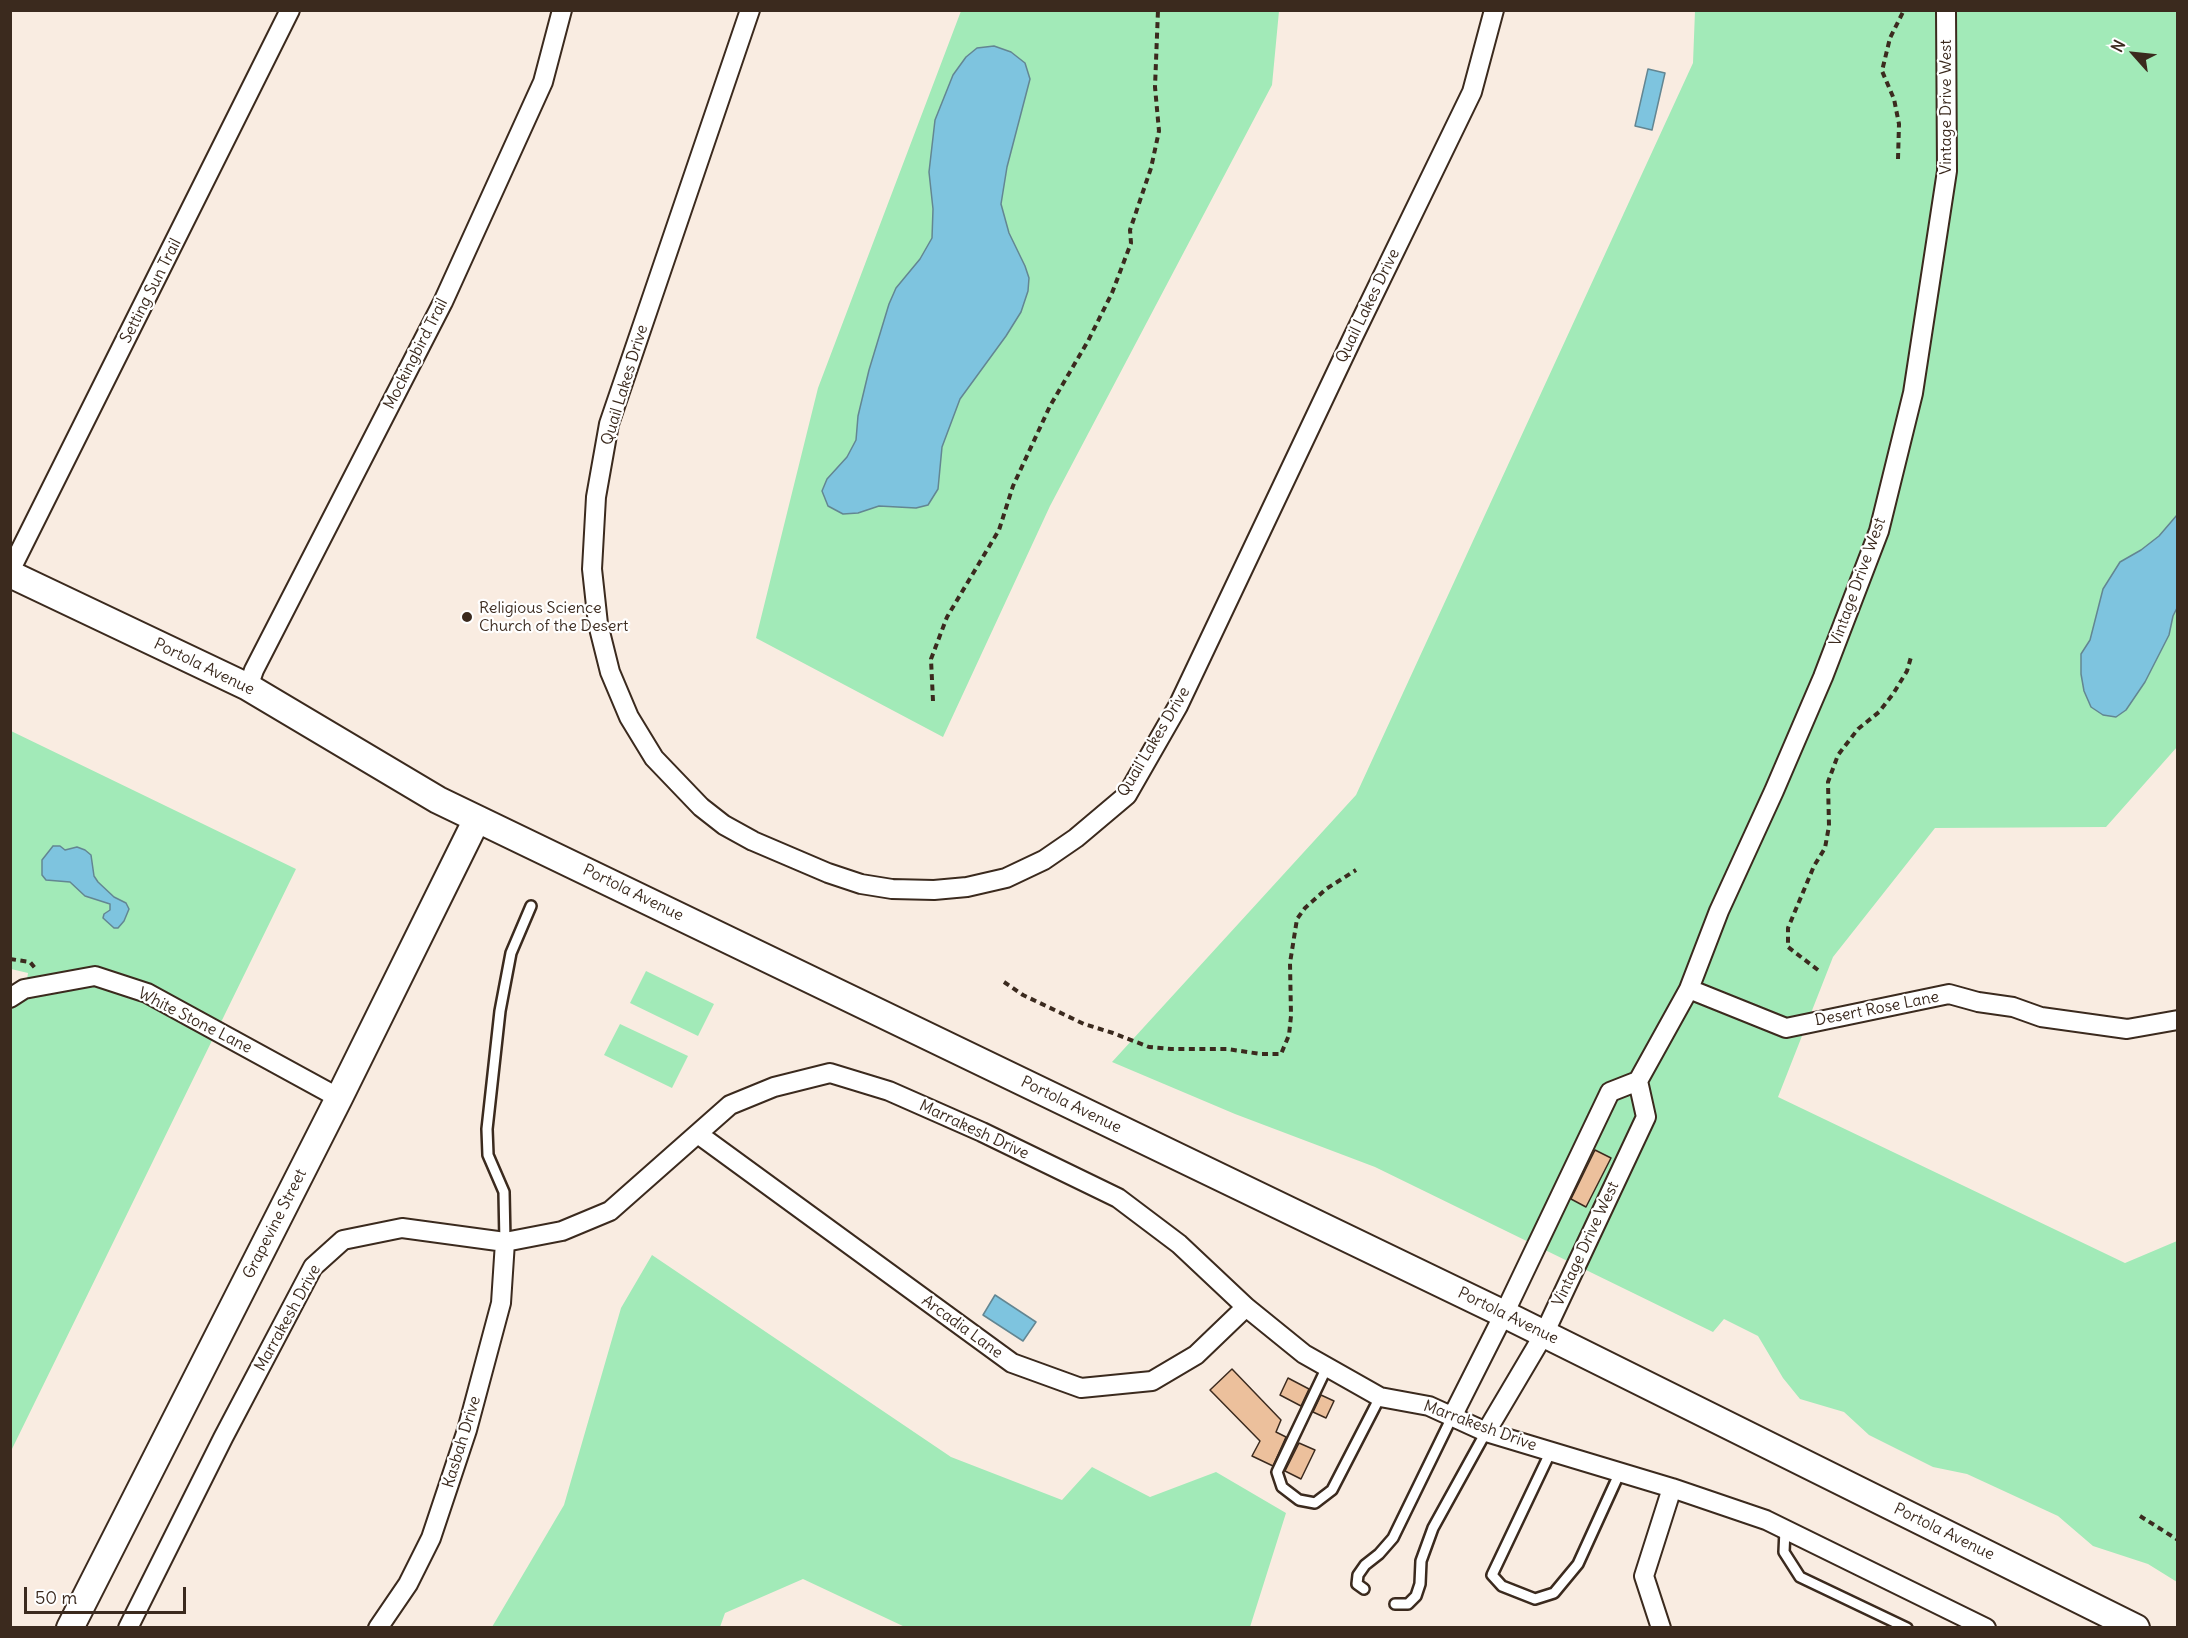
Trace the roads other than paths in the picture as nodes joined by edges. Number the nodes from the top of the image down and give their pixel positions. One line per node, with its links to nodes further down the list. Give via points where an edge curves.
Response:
1 (290, 10): 6 (street, Setting Sun Trail)
2 (562, 10): 7 (street, Mockingbird Trail, via 543,82 443,302)
3 (750, 10): 4 (street, Quail Lakes Drive, via 609,424 596,497 592,569 598,624 610,672 629,717 654,758 701,807 753,841 828,873 892,889 934,890 1006,878 1044,860 1127,795 1178,706 1472,92)
4 (1494, 10)
5 (1946, 10): 10 (street, Vintage Drive West, via 1947,171 1913,393 1879,531 1823,677)
6 (10, 573): 7 (street, Portola Avenue)
7 (248, 687): 8 (street, Portola Avenue, via 438,800)
8 (477, 819): 14 (street, Grapevine Street); 18 (street, Portola Avenue)
9 (531, 906): 16 (lane, via 511,953 500,1011 487,1129 488,1155 504,1192)
10 (1689, 988): 12 (street, Desert Rose Lane, via 1786,1028 1949,994 2041,1017 2127,1029); 13 (street, Vintage Drive West)
11 (10, 998): 14 (street, White Stone Lane, via 24,988 95,976 147,993)
12 (2178, 1020)
13 (1638, 1081): 18 (street, via 1610,1092); 19 (street, Vintage Drive West, via 1646,1117)
14 (339, 1098): 30 (street, Grapevine Street)
15 (698, 1134): 16 (street, Marrakesh Drive, via 610,1211 562,1231); 17 (street, Marrakesh Drive, via 730,1105 830,1073 889,1091 1118,1198 1179,1244); 17 (street, Arcadia Lane, via 1012,1363 1081,1388 1152,1381 1196,1355)
16 (505, 1242): 31 (street, Marrakesh Drive, via 402,1227 343,1240 313,1266); 32 (street, Kasbah Drive, via 501,1303 463,1441 431,1538 408,1584)
17 (1246, 1307): 20 (street, Marrakesh Drive, via 1304,1354)
18 (1504, 1314): 19 (street, Portola Avenue); 22 (street)
19 (1544, 1334): 23 (street, Vintage Drive West); 36 (street, Portola Avenue)
20 (1327, 1367): 21 (street, Marrakesh Drive); 21 (lane, via 1277,1472 1282,1487 1299,1500 1316,1503 1332,1490)
21 (1380, 1396): 22 (street, Marrakesh Drive)
22 (1453, 1415): 23 (street, Marrakesh Drive); 28 (lane, via 1393,1538 1358,1575 1358,1584)
23 (1486, 1432): 24 (street, Marrakesh Drive); 29 (lane, via 1433,1528 1421,1561 1416,1596 1408,1604)
24 (1551, 1452): 25 (street, Marrakesh Drive); 25 (lane, via 1492,1575 1502,1586 1535,1599 1554,1593 1578,1564)
25 (1620, 1472): 26 (street, Marrakesh Drive)
26 (1672, 1488): 27 (street, Marrakesh Drive); 33 (street, via 1644,1576)
27 (1785, 1530): 34 (lane, via 1784,1552 1800,1577); 35 (street, Marrakesh Drive)
28 (1364, 1589)
29 (1395, 1604)
30 (70, 1628)
31 (128, 1628)
32 (378, 1628)
33 (1661, 1628)
34 (1907, 1628)
35 (1986, 1628)
36 (2136, 1628)

